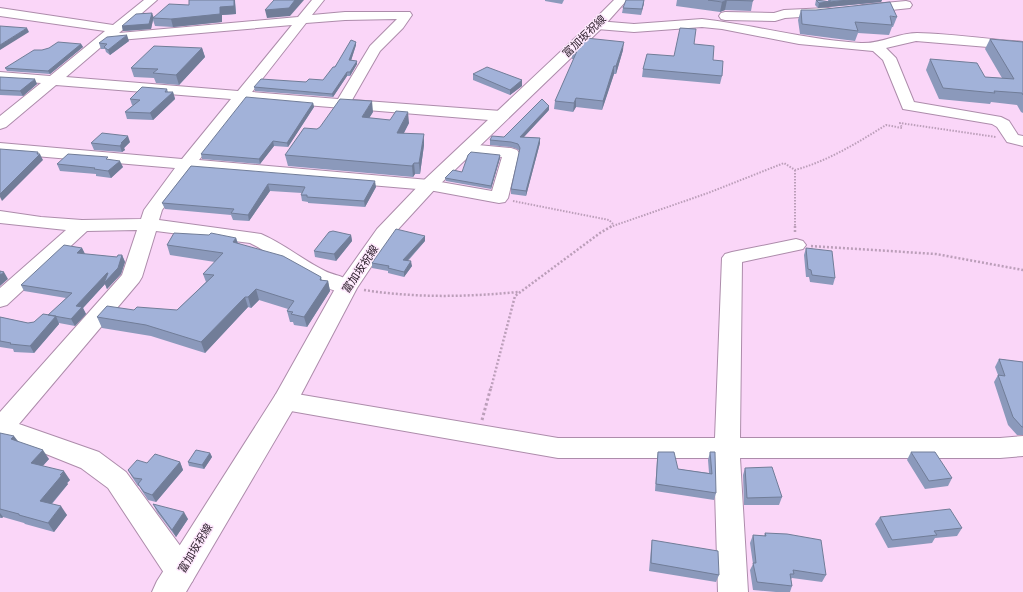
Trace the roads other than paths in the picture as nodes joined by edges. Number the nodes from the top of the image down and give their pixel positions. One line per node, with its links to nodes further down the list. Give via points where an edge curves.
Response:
1 (150, 0): 12 (street)
2 (318, 0): 10 (street)
3 (621, 0): 11 (main road, 富加坂祝線)
4 (906, 5): 5 (street)
5 (852, 10)
6 (836, 11): 9 (street, via 784,14)
7 (0, 12): 12 (street)
8 (695, 15): 9 (street)
9 (775, 17): 13 (street)
10 (302, 20): 14 (street); 19 (street); 20 (street, via 406,15 375,49)
11 (597, 25): 13 (street, via 634,28 702,23); 21 (main road, 富加坂祝線)
12 (115, 29): 14 (street)
13 (774, 36): 16 (street)
14 (104, 38): 18 (street)
15 (1023, 46): 16 (street, via 916,37)
16 (876, 47): 23 (street, via 889,58 908,106 996,120)
17 (0, 76): 18 (street)
18 (53, 80): 19 (street); 22 (street)
19 (243, 96): 20 (street); 26 (street)
20 (343, 104): 21 (street)
21 (501, 116): 25 (main road, 富加坂祝線)
22 (0, 124)
23 (1018, 140)
24 (0, 148): 26 (street)
25 (467, 149): 27 (main road, 富加坂祝線); 27 (street, via 511,153 499,198)
26 (187, 164): 27 (street); 29 (street, via 153,210)
27 (429, 186): 32 (main road, 富加坂祝線, via 384,233)
28 (0, 217): 30 (street)
29 (149, 224): 30 (street); 32 (street, via 254,238 317,275); 35 (street, via 132,276)
30 (82, 226): 33 (street)
31 (796, 245): 37 (street, via 732,258)
32 (347, 287): 34 (main road, 富加坂祝線)
33 (0, 300)
34 (285, 401): 37 (street, via 558,448); 38 (main road, 富加坂祝線)
35 (0, 429): 38 (street, via 24,435 90,460 117,480)
36 (1023, 446): 37 (street)
37 (727, 448): 39 (street)
38 (175, 582)
39 (733, 592)

